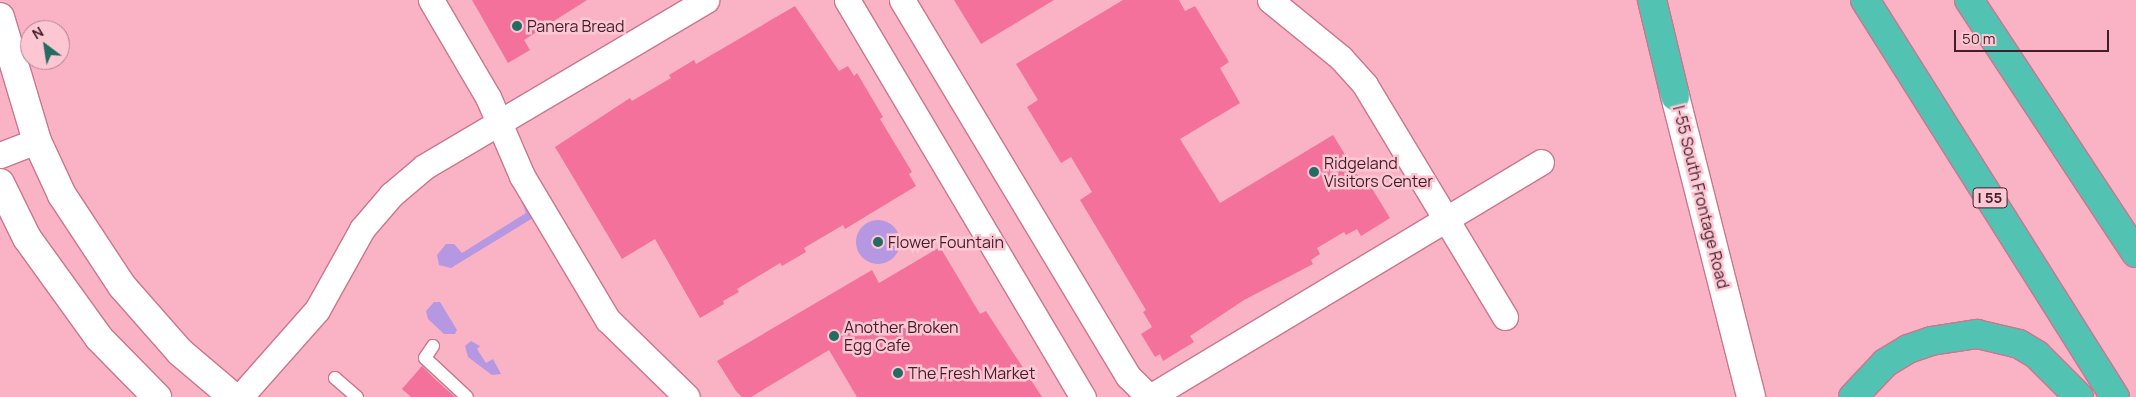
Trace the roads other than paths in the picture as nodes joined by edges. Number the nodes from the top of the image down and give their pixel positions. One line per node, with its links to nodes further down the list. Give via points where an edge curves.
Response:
1 (431, 0): 12 (street, via 488,97)
2 (706, 0): 12 (street)
3 (847, 0): 28 (street)
4 (902, 0): 29 (street, via 1128,376)
5 (1270, 0): 17 (street, via 1341,58 1366,85)
6 (1642, 0): 11 (street, I-55 South Frontage Road)
7 (1652, 0): 11 (highway)
8 (1865, 0): 33 (highway, I 55)
9 (1969, 0): 18 (highway)
10 (0, 17): 13 (street)
11 (1675, 96): 30 (street, I-55 South Frontage Road)
12 (500, 124): 24 (street, via 424,167 391,195 362,229 317,310); 27 (street, via 522,176 608,320)
13 (37, 141): 14 (street); 23 (street, via 62,195 122,286 180,352)
14 (0, 155)
15 (1541, 162): 17 (street)
16 (0, 183): 22 (street, via 27,238 100,338)
17 (1443, 219): 19 (street); 29 (street)
18 (2136, 253)
19 (1505, 318)
20 (433, 346): 26 (lane, via 424,358)
21 (335, 378): 25 (lane)
22 (157, 397)
23 (233, 397)
24 (240, 397)
25 (357, 397)
26 (467, 397)
27 (687, 397)
28 (1083, 397)
29 (1150, 397)
30 (1751, 397)
31 (1853, 397): 32 (highway, via 1885,363 1908,349 1931,341 1977,334 2019,344 2038,355)
32 (2079, 397)
33 (2115, 397)

